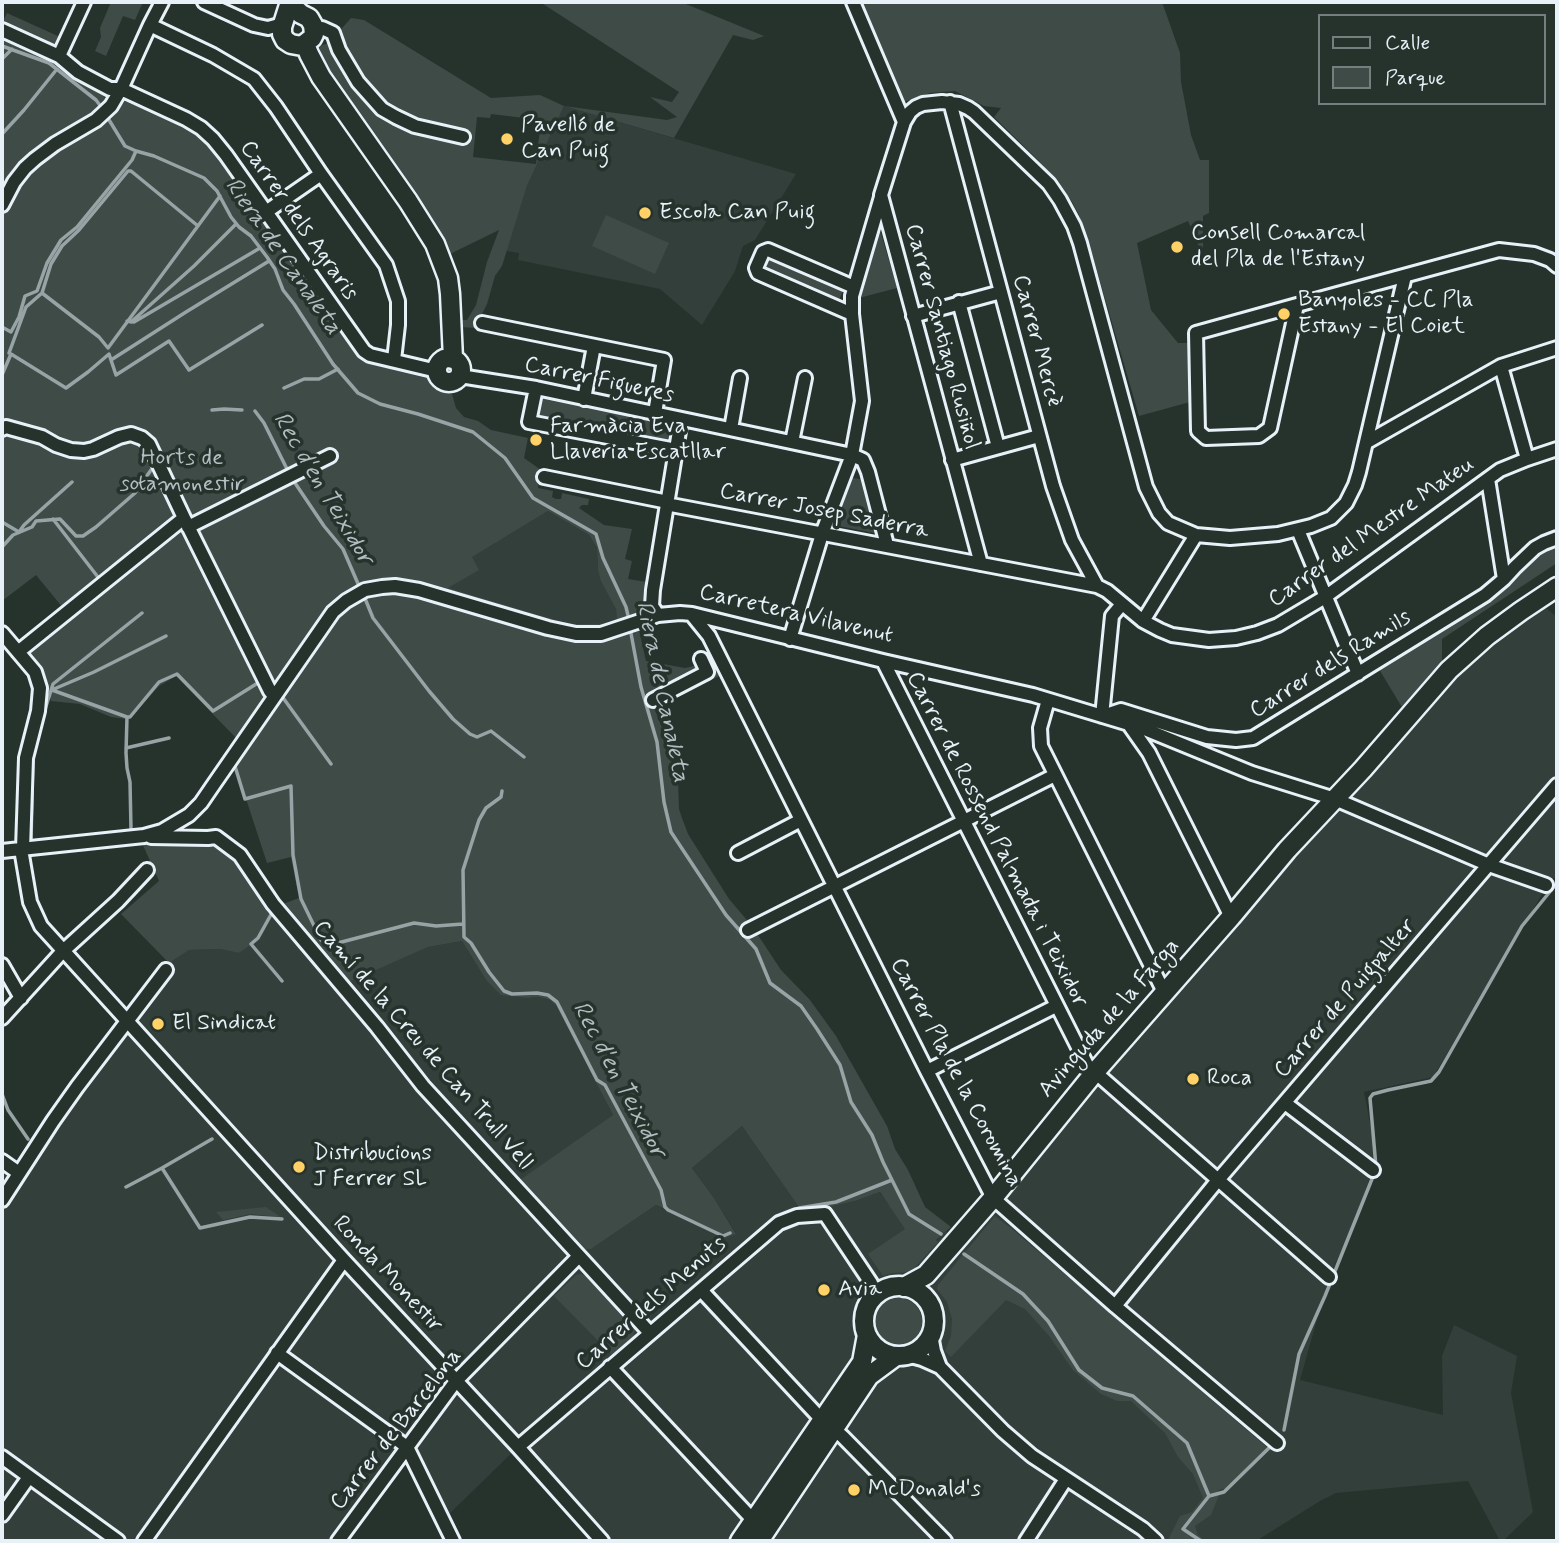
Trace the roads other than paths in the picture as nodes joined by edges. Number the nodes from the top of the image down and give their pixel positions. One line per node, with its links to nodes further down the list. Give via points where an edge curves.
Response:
1 (84, 2): 9 (street)
2 (162, 2): 6 (street)
3 (204, 2): 5 (street, via 268,28)
4 (853, 2): 12 (street)
5 (290, 13): 8 (street, via 309,18 313,25); 8 (street, via 282,34 288,43 298,46)
6 (149, 24): 10 (street); 14 (street, via 254,79)
7 (2, 30): 9 (street, Carrer dels Agraris)
8 (310, 37): 13 (street, via 322,28 333,33 358,82 382,108 415,126); 29 (street, via 309,54 321,77 435,244 448,278)
9 (59, 56): 10 (street, Carrer dels Agraris, via 78,72 110,89)
10 (121, 89): 16 (street, via 96,120 55,144 25,169); 17 (street, Carrer dels Agraris, via 201,128)
11 (950, 102): 12 (street, via 916,107); 21 (street, Carrer Mercè); 61 (street, via 974,112 1049,184 1068,212 1146,487 1168,523)
12 (904, 122): 15 (street)
13 (463, 137)
14 (321, 174): 17 (street); 30 (street, via 387,265 398,301)
15 (881, 195): 20 (street); 25 (street, Carrer Santiago Rusiñol)
16 (2, 205)
17 (266, 212): 30 (street, Carrer dels Agraris, via 363,351)
18 (1557, 266): 19 (street, via 1534,254 1499,250)
19 (1405, 276): 23 (street); 45 (street)
20 (854, 287): 24 (street); 24 (street, via 768,250 756,268 758,273)
21 (1001, 292): 22 (street); 43 (street, Carrer Mercè)
22 (959, 302): 25 (street); 46 (street)
23 (1297, 305): 23 (street, via 1270,428 1259,436 1206,438 1198,431 1196,333)
24 (852, 314): 42 (street, via 862,401)
25 (913, 316): 52 (street, Carrer Santiago Rusiñol)
26 (482, 323): 27 (street)
27 (594, 346): 37 (street); 38 (street, via 664,360)
28 (1557, 348): 31 (street)
29 (453, 359): 32 (street, via 442,361); 33 (street, via 461,365)
30 (394, 360): 32 (street, Carrer dels Agraris)
31 (1501, 366): 45 (street); 51 (street)
32 (437, 371): 33 (street, via 447,382)
33 (460, 376): 36 (street, Carrer Figueres)
34 (740, 378): 41 (street)
35 (804, 378): 44 (street)
36 (536, 388): 37 (street, Carrer Figueres); 48 (street, via 529,422)
37 (584, 399): 38 (street, Carrer Figueres)
38 (654, 413): 39 (street, Carrer Figueres)
39 (681, 419): 41 (street, Carrer Figueres); 48 (street)
40 (2, 429): 58 (street, via 17,429 84,451 131,434 142,438 159,463)
41 (731, 429): 44 (street, Carrer Figueres)
42 (857, 430): 49 (street); 53 (street)
43 (1039, 436): 46 (street); 66 (street, Carrer Mercè, via 1063,517)
44 (792, 442): 49 (street, Carrer Figueres)
45 (1367, 442): 59 (street, via 1346,503 1331,518)
46 (998, 447): 52 (street)
47 (1557, 449): 51 (street, Carrer del Mestre Mateu)
48 (676, 450): 57 (street)
49 (852, 455): 53 (street, via 863,460); 55 (street)
50 (330, 456): 58 (street)
51 (1527, 459): 56 (street, Carrer del Mestre Mateu)
52 (952, 460): 64 (street, Carrer Santiago Rusiñol)
53 (869, 476): 55 (street); 63 (street)
54 (544, 477): 57 (street, Carrer Josep Saderra)
55 (844, 477): 60 (street)
56 (1488, 479): 65 (street); 68 (street, Carrer del Mestre Mateu)
57 (666, 504): 60 (street, Carrer Josep Saderra); 71 (street, via 653,590 652,606)
58 (186, 523): 77 (street); 81 (street)
59 (1298, 530): 61 (street, via 1230,538); 68 (street)
60 (822, 534): 63 (street, Carrer Josep Saderra); 76 (street)
61 (1196, 535): 73 (street)
62 (1557, 538): 65 (street, Carrer dels Ramils, via 1535,548)
63 (887, 545): 64 (street, Carrer Josep Saderra)
64 (981, 564): 66 (street, Carrer Josep Saderra)
65 (1504, 579): 80 (street, Carrer dels Ramils)
66 (1097, 586): 69 (street, Carrer del Mestre Mateu)
67 (1557, 587): 90 (street, via 1488,636 1450,670)
68 (1325, 597): 73 (street, Carrer del Mestre Mateu, via 1278,625 1236,638 1172,635); 80 (street)
69 (1122, 604): 73 (street, Carrer del Mestre Mateu); 84 (street, via 1112,616)
70 (692, 614): 71 (street, Carretera Vilavenut); 72 (street, Carretera Vilavenut); 75 (street, Carrer Pla de la Coromina)
71 (659, 615): 81 (street, Carretera Vilavenut, via 617,630 567,633 410,588 374,588 333,612)
72 (721, 621): 75 (street); 76 (street, Carretera Vilavenut)
73 (1143, 621)
74 (2, 633): 77 (street, Ronda Monestir)
75 (709, 636): 91 (street, Carrer Pla de la Coromina)
76 (790, 639): 79 (street, Carretera Vilavenut)
77 (18, 652): 94 (street, Ronda Monestir, via 35,672 40,688 26,758)
78 (701, 659): 82 (street, via 707,672)
79 (883, 662): 83 (street, Carretera Vilavenut); 92 (street, Carrer de Rossend Palmada i Teixidor)
80 (1358, 674): 84 (street, Carrer dels Ramils, via 1253,738 1207,737 1121,710)
81 (274, 696): 93 (street, Carretera Vilavenut, via 195,810 172,827)
82 (653, 700)
83 (1048, 700): 84 (street, Carretera Vilavenut); 88 (street, via 1040,738)
84 (1102, 716): 85 (street, Carretera Vilavenut)
85 (1130, 726): 86 (street, Carretera Vilavenut); 87 (street)
86 (1167, 739): 87 (street, via 1152,743); 90 (street, Carretera Vilavenut)
87 (1149, 753): 101 (street)
88 (1055, 775): 92 (street); 106 (street)
89 (1557, 785): 97 (street, Carrer de Puigpalter)
90 (1335, 799): 97 (street, Carretera Vilavenut); 101 (street, Avinguda de la Farga)
91 (801, 820): 96 (street); 100 (street, Carrer Pla de la Coromina)
92 (963, 821): 100 (street); 108 (street, Carrer de Rossend Palmada i Teixidor)
93 (144, 836): 94 (street, Carretera Vilavenut); 120 (street, Camí de la Creu de Can Trull Vell, via 216,837 240,855 273,904 422,1086)
94 (23, 849): 95 (street, Carretera Vilavenut); 103 (street, Ronda Monestir, via 34,914)
95 (2, 851)
96 (738, 853)
97 (1489, 865): 99 (street, Carretera Vilavenut); 113 (street, Carrer de Puigpalter)
98 (147, 870): 103 (street)
99 (1546, 885)
100 (834, 886): 102 (street); 111 (street, Carrer Pla de la Coromina)
101 (1231, 917): 106 (street, Avinguda de la Farga)
102 (748, 930)
103 (63, 951): 107 (street); 110 (street, Ronda Monestir)
104 (2, 964): 107 (street)
105 (166, 970): 110 (street)
106 (1164, 992): 112 (street, Avinguda de la Farga)
107 (21, 998): 109 (street)
108 (1056, 1006): 111 (street); 112 (street, Carrer de Rossend Palmada i Teixidor)
109 (2, 1018)
110 (127, 1022): 116 (street); 121 (street, Ronda Monestir)
111 (927, 1071): 118 (street, Carrer Pla de la Coromina)
112 (1095, 1072): 117 (street, Carrer de Rossend Palmada i Teixidor); 118 (street, Avinguda de la Farga)
113 (1285, 1102): 115 (street); 117 (street, Carrer de Puigpalter)
114 (2, 1161): 116 (street)
115 (1373, 1170)
116 (19, 1173): 119 (street)
117 (1218, 1180): 123 (street, Carrer de Rossend Palmada i Teixidor); 128 (street, Carrer de Puigpalter)
118 (993, 1198): 122 (street, Avinguda de la Farga); 128 (street, Carrer Pla de la Coromina)
119 (2, 1199)
120 (579, 1256): 129 (street, Camí de la Creu de Can Trull Vell); 136 (street, Carrer de Barcelona)
121 (344, 1260): 132 (street); 136 (street, Ronda Monestir)
122 (926, 1275): 124 (street, Avinguda de la Farga); 127 (street)
123 (1329, 1277)
124 (904, 1287): 126 (street); 127 (street)
125 (701, 1290): 126 (street, Carrer dels Menuts, via 779,1223 825,1214); 129 (street, Carrer dels Menuts); 137 (street)
126 (876, 1291): 130 (street, via 865,1313)
127 (922, 1296): 131 (street, via 933,1314)
128 (1115, 1306): 138 (street, Carrer Pla de la Coromina)
129 (650, 1333): 134 (street, Carrer dels Menuts)
130 (867, 1335): 133 (street, via 886,1354); 137 (street, via 862,1362)
131 (931, 1335): 133 (street, via 917,1351); 135 (street)
132 (276, 1353): 139 (street); 147 (street)
133 (901, 1356): 135 (street); 137 (street, via 869,1376)
134 (610, 1367): 140 (street, Carrer dels Menuts); 145 (street)
135 (940, 1367): 143 (street, via 1003,1431)
136 (456, 1381): 139 (street, Carrer de Barcelona); 140 (street, Ronda Monestir)
137 (828, 1425): 145 (street); 152 (street); 153 (street)
138 (1277, 1443)
139 (407, 1447): 148 (street, Carrer de Barcelona); 149 (street)
140 (518, 1447): 150 (street, Ronda Monestir)
141 (2, 1457): 142 (street)
142 (29, 1477): 144 (street); 146 (street)
143 (1066, 1479): 154 (street); 155 (street)
144 (2, 1516)
145 (754, 1521): 151 (street)
146 (118, 1541)
147 (144, 1541)
148 (338, 1541)
149 (453, 1541)
150 (602, 1541)
151 (740, 1541)
152 (759, 1541)
153 (946, 1541)
154 (1026, 1541)
155 (1156, 1541)

